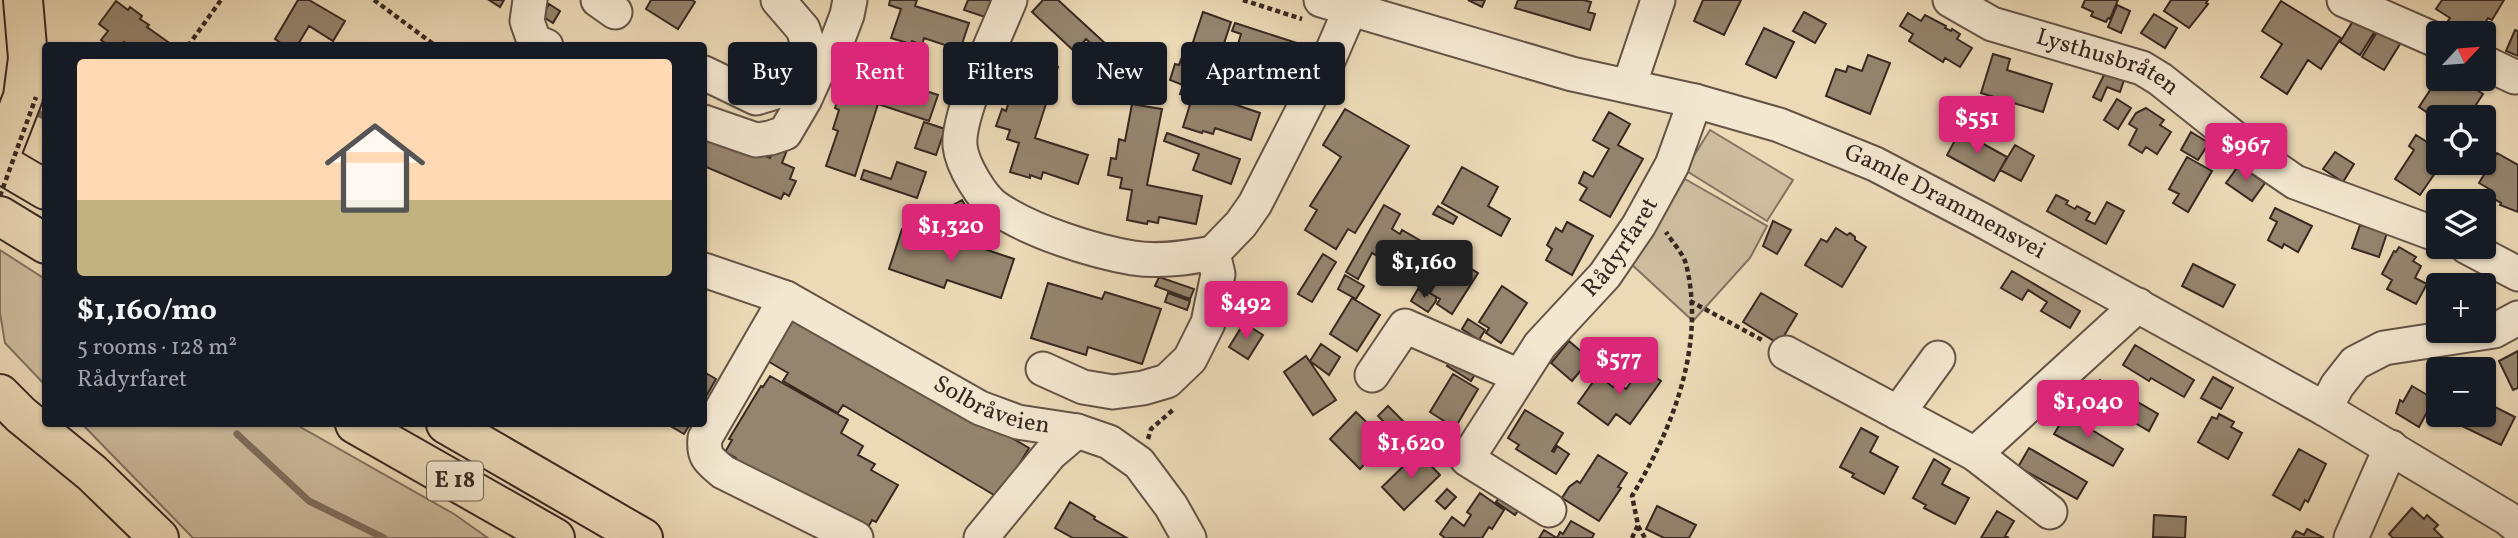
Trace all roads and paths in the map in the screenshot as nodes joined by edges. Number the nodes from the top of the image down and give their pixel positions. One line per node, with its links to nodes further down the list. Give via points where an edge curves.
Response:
1 (23, 0): 23 (main road)
2 (221, 0): 13 (path)
3 (374, 0): 14 (path)
4 (530, 0): 15 (street, via 527,21)
5 (778, 0): 16 (street, via 803,29)
6 (850, 0): 18 (street, via 836,44)
7 (1010, 0): 35 (street, via 964,116 960,146 969,174 996,208 1033,227 1134,258 1178,259)
8 (1658, 0): 22 (street)
9 (1950, 0): 33 (street, Lysthusbråten, via 1992,24 2142,68 2295,182)
10 (2344, 0): 12 (street)
11 (1336, 5): 22 (street, Gamle Drammensvei); 35 (street, via 1328,61 1255,204)
12 (2426, 36)
13 (191, 42)
14 (431, 42)
15 (536, 42)
16 (807, 42)
17 (2496, 68): 20 (street)
18 (817, 72)
19 (707, 74): 21 (street)
20 (2515, 77)
21 (728, 84)
22 (1629, 86): 24 (street, Gamle Drammensvei)
23 (30, 97): 27 (main road); 30 (path, bridge)
24 (1695, 101): 31 (street, Rådyrfaret, via 1672,165); 41 (street, Gamle Drammensvei, via 1779,125 1875,164)
25 (802, 105): 26 (street, via 785,133 770,138 756,140)
26 (707, 123)
27 (0, 156)
28 (0, 163): 29 (main road)
29 (42, 188)
30 (0, 196)
31 (1646, 211): 40 (path, via 1658,220 1686,262); 48 (street, Rådyrfaret, via 1605,275 1540,345)
32 (0, 216): 34 (main road)
33 (2426, 230)
34 (42, 242)
35 (1213, 253): 46 (street, via 1218,274 1208,323 1190,359 1167,381 1113,392 1083,387)
36 (2490, 259): 38 (street)
37 (707, 271): 39 (street, Solbråveien)
38 (2518, 274)
39 (778, 295): 56 (street, Solbråveien, via 980,408 1018,422); 69 (street, via 703,450 723,472)
40 (1690, 301): 43 (path); 63 (path, via 1693,321 1676,406 1632,496)
41 (2138, 305): 50 (street, Gamle Drammensvei); 58 (street)
42 (2518, 318): 50 (street, via 2494,331 2384,348 2355,363)
43 (1786, 353): 52 (street)
44 (1938, 358): 52 (street)
45 (0, 365): 51 (main road)
46 (1044, 369)
47 (1372, 376): 48 (street, via 1405,326)
48 (1519, 376): 61 (street, Rådyrfaret, via 1467,459)
49 (0, 394): 60 (main road)
50 (2325, 409): 57 (street, Gamle Drammensvei)
51 (42, 412)
52 (1898, 413): 58 (street)
53 (54, 427): 60 (main road)
54 (360, 427): 59 (main road, E 18)
55 (451, 427): 68 (main road, E 18)
56 (1077, 431): 70 (street, via 1050,454); 71 (street, Solbråveien, via 1109,442 1139,463)
57 (2391, 447): 64 (street, Gamle Drammensvei); 74 (street)
58 (1975, 454): 62 (street)
59 (436, 470): 66 (main road, E 18); 67 (main road, E 18)
60 (92, 473): 65 (main road)
61 (1549, 510)
62 (2050, 512)
63 (1638, 525): 72 (path); 73 (path)
64 (2518, 527)
65 (159, 538)
66 (527, 538)
67 (555, 538)
68 (643, 538)
69 (856, 538)
70 (981, 538)
71 (1189, 538)
72 (1632, 538)
73 (1645, 538)
74 (2351, 538)

